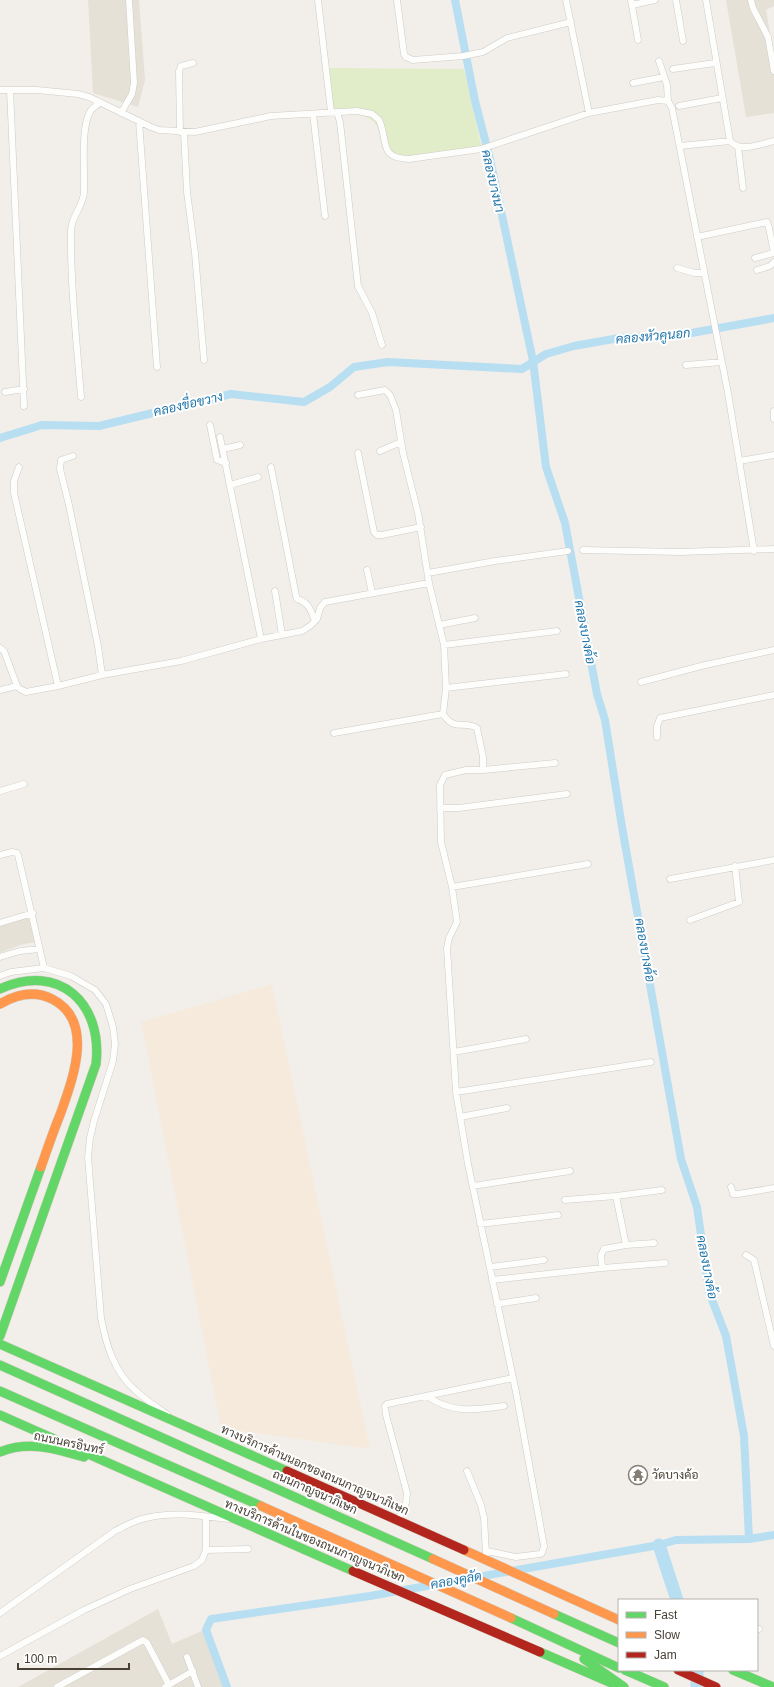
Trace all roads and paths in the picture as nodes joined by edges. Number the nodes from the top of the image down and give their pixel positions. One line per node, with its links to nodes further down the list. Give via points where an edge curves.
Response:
1 (129, 0): 27 (street, via 134,83 132,94)
2 (318, 0): 26 (street)
3 (397, 0): 10 (street, via 406,57 413,60 483,52 507,38)
4 (566, 0): 10 (street)
5 (655, 0): 9 (street)
6 (676, 0): 12 (street)
7 (706, 0): 15 (street)
8 (752, 0): 17 (street, via 753,8 768,37)
9 (632, 2): 11 (street)
10 (571, 22): 28 (street)
11 (638, 40)
12 (683, 41)
13 (659, 61): 18 (street)
14 (193, 63): 31 (street, via 181,66 179,71)
15 (716, 63): 16 (street); 22 (street)
16 (673, 69)
17 (774, 71)
18 (664, 77): 19 (street); 23 (street)
19 (633, 83)
20 (0, 90): 21 (street)
21 (10, 90): 24 (street, via 78,94); 51 (street)
22 (722, 98): 25 (street); 32 (street)
23 (668, 101): 28 (street, via 658,100); 34 (street, via 672,108)
24 (100, 102): 27 (street); 54 (street, via 91,111 87,120 83,158 84,193 74,215 71,230)
25 (679, 106)
26 (334, 112): 28 (street, via 366,112 376,116 391,156 409,159 481,149); 29 (street); 46 (street, via 340,122 358,286 372,313)
27 (121, 113): 30 (street)
28 (589, 113)
29 (313, 114): 31 (street, via 271,116 209,130); 37 (street)
30 (139, 121): 31 (street, via 159,130); 50 (street)
31 (182, 132): 47 (street)
32 (730, 141): 34 (street); 35 (street)
33 (774, 141): 35 (street)
34 (680, 146): 40 (street)
35 (738, 147): 36 (street)
36 (744, 188)
37 (325, 216)
38 (774, 220): 39 (street)
39 (767, 222): 40 (street); 41 (street, via 774,253)
40 (697, 238): 45 (street)
41 (755, 258)
42 (774, 262): 44 (street)
43 (677, 268): 45 (street)
44 (757, 270)
45 (704, 273): 48 (street)
46 (382, 345)
47 (204, 360)
48 (722, 362): 49 (street); 67 (street)
49 (686, 365)
50 (157, 367)
51 (24, 389): 52 (street); 55 (street)
52 (5, 392)
53 (358, 394): 60 (street, via 382,390 388,392 396,410)
54 (81, 397)
55 (24, 406)
56 (774, 412): 57 (street)
57 (774, 419)
58 (210, 425): 68 (street, via 216,460)
59 (220, 437): 62 (street)
60 (401, 442): 63 (street); 73 (street)
61 (240, 445): 62 (street)
62 (223, 449): 68 (street)
63 (380, 451)
64 (358, 453): 73 (street, via 374,532 382,535)
65 (774, 455): 67 (street)
66 (74, 456): 93 (street, via 61,460 60,469)
67 (739, 461): 77 (street)
68 (226, 463): 72 (street)
69 (19, 467): 96 (street, via 14,481 14,493)
70 (271, 467): 84 (street, via 296,596 308,604)
71 (258, 477): 72 (street)
72 (230, 484): 88 (street)
73 (421, 527): 79 (street)
74 (774, 549): 77 (street)
75 (583, 550): 77 (street)
76 (568, 551): 79 (street)
77 (754, 551)
78 (367, 570): 82 (street)
79 (428, 573): 80 (street)
80 (429, 583): 82 (street); 85 (street)
81 (275, 591): 87 (street)
82 (372, 593): 84 (street, via 325,602)
83 (476, 618): 85 (street)
84 (315, 621): 87 (street, via 302,631)
85 (439, 625): 89 (street)
86 (557, 631): 89 (street)
87 (282, 635): 88 (street)
88 (261, 639): 93 (street, via 181,661)
89 (444, 645): 97 (street)
90 (0, 648): 95 (street, via 4,651)
91 (774, 650): 94 (street)
92 (566, 674): 97 (street)
93 (102, 675): 96 (street)
94 (641, 682)
95 (17, 686): 96 (street, via 26,692); 98 (street)
96 (58, 686)
97 (446, 688): 100 (street)
98 (0, 690)
99 (774, 696): 102 (street, via 660,718 656,726)
100 (442, 714): 101 (street); 104 (street, via 452,724 477,728)
101 (334, 732)
102 (657, 737)
103 (555, 763): 104 (street)
104 (483, 770): 108 (street, via 445,774 440,786)
105 (24, 784): 106 (street)
106 (0, 791)
107 (567, 794): 108 (street, via 459,808)
108 (440, 808): 114 (street, via 441,842)
109 (0, 855): 115 (street, via 17,853)
110 (774, 860): 112 (street)
111 (588, 864): 114 (street)
112 (735, 866): 113 (street); 116 (street, via 739,902)
113 (670, 879)
114 (452, 887): 125 (street, via 457,922 447,953)
115 (33, 913): 117 (street); 118 (street)
116 (690, 920)
117 (0, 923)
118 (39, 949): 119 (street); 120 (street)
119 (0, 957)
120 (44, 968): 121 (street); 159 (street, via 71,976 95,990 106,1004 113,1027 113,1062 93,1126 88,1157 101,1318 108,1346 122,1375 134,1389)
121 (0, 976)
122 (0, 989): 150 (main road, via 18,981 31,980 51,982 68,990 92,1018 98,1050 96,1064)
123 (0, 1004): 147 (main road, via 18,995 36,994 54,998 75,1024 78,1048 70,1086)
124 (526, 1039): 125 (street)
125 (454, 1052): 127 (street)
126 (651, 1062): 127 (street)
127 (456, 1092): 129 (street)
128 (507, 1108): 129 (street)
129 (460, 1117): 131 (street)
130 (570, 1171): 131 (street)
131 (473, 1186): 138 (street)
132 (731, 1187): 133 (street, via 733,1194)
133 (774, 1188)
134 (662, 1190): 135 (street)
135 (616, 1196): 136 (street); 140 (street)
136 (565, 1200)
137 (558, 1215): 138 (street)
138 (480, 1224): 144 (street)
139 (654, 1243): 140 (street)
140 (626, 1245): 145 (street, via 603,1250 600,1260)
141 (746, 1255): 152 (street, via 754,1260)
142 (544, 1260): 144 (street)
143 (665, 1263): 145 (street)
144 (490, 1267): 146 (street)
145 (602, 1268): 146 (street)
146 (492, 1280): 149 (street)
147 (0, 1282)
148 (536, 1298): 149 (street)
149 (498, 1304): 154 (street)
150 (0, 1336)
151 (0, 1344): 159 (main road, ทางบริการด้านนอกของถนนกาญจนาภิเษก)
152 (774, 1346)
153 (0, 1365): 171 (main road, ถนนกาญจนาภิเษก)
154 (513, 1378): 156 (street); 168 (street, via 544,1546 540,1554)
155 (0, 1391): 172 (main road, via 460,1594)
156 (427, 1396): 157 (street, via 438,1403 467,1410); 165 (street, via 385,1406 406,1493 406,1504)
157 (504, 1406)
158 (0, 1415): 161 (main road, ทางบริการด้านในของถนนกาญจนาภิเษก)
159 (176, 1421): 165 (main road, ทางบริการด้านนอกของถนนกาญจนาภิเษก)
160 (0, 1452): 161 (main road, ถนนนครอินทร์, via 18,1446 35,1446)
161 (110, 1464): 164 (main road, ทางบริการด้านในของถนนกาญจนาภิเษก)
162 (467, 1471): 168 (street, via 481,1505)
163 (206, 1517): 164 (street); 167 (street); 169 (street, via 168,1515 147,1517 132,1522 115,1531)
164 (235, 1520): 185 (main road, ทางบริการด้านในของถนนกาญจนาภิเษก)
165 (398, 1520): 168 (main road, ทางบริการด้านนอกของถนนกาญจนาภิเษก)
166 (248, 1549): 167 (street)
167 (206, 1550): 173 (street, via 202,1560 194,1566 130,1589 84,1610)
168 (488, 1558): 170 (main road, ทางบริการด้านนอกของถนนกาญจนาภิเษก)
169 (0, 1613)
170 (618, 1620)
171 (618, 1643)
172 (578, 1650): 175 (main road); 186 (main road, via 583,1658)
173 (0, 1656)
174 (187, 1656): 176 (street)
175 (618, 1668)
176 (193, 1671): 181 (street); 184 (street)
177 (627, 1671): 187 (main road)
178 (680, 1671): 182 (main road)
179 (735, 1671): 188 (main road)
180 (774, 1684): 188 (street)
181 (167, 1686): 183 (street, via 147,1643 143,1640)
182 (713, 1686)
183 (57, 1687)
184 (198, 1687)
185 (620, 1687)
186 (624, 1687)
187 (664, 1687)
188 (772, 1687)

